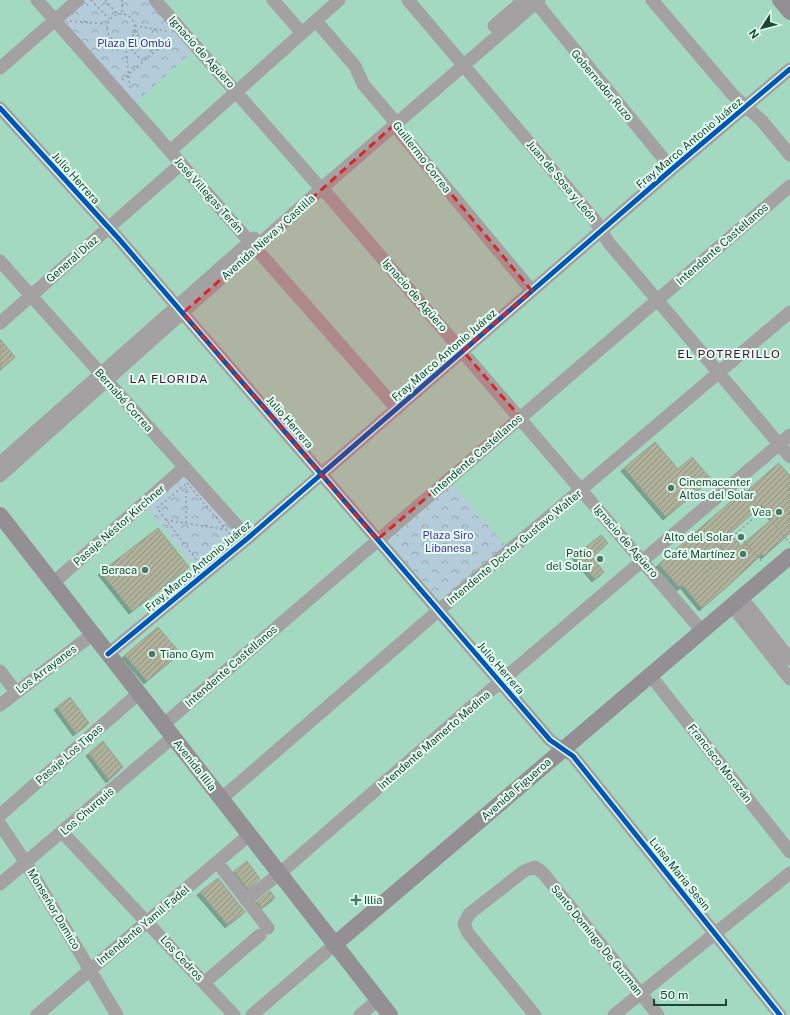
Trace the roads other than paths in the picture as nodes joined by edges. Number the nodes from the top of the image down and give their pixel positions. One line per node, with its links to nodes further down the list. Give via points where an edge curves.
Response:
1 (37, 0): 11 (street, José Villegas Terán)
2 (78, 0): 11 (street)
3 (155, 0): 17 (street, Ignacio de Agüero, via 180,33)
4 (273, 0): 13 (street)
5 (340, 0): 12 (street)
6 (408, 0): 14 (street, Juan de Sosa y León)
7 (652, 0): 18 (street, via 733,95)
8 (780, 0): 10 (main road)
9 (533, 1): 14 (street, Avenida Nieva y Castilla); 24 (street, Gobernador Ruzo)
10 (790, 12)
11 (54, 20): 15 (street); 21 (street, José Villegas Terán)
12 (316, 21): 13 (street); 20 (street, Guillermo Correa, via 355,66 363,84)
13 (302, 33): 17 (street)
14 (461, 61): 20 (street, Avenida Nieva y Castilla); 28 (street, Juan de Sosa y León)
15 (0, 68)
16 (790, 69): 18 (street, Fray Marco Antonio Juárez)
17 (237, 92): 21 (street); 25 (street, Ignacio de Agüero)
18 (747, 107): 22 (street); 24 (street, Fray Marco Antonio Juárez)
19 (0, 108): 27 (street, Julio Herrera)
20 (393, 121): 25 (street, Avenida Nieva y Castilla); 31 (street, Guillermo Correa)
21 (170, 151): 23 (street, José Villegas Terán)
22 (790, 155)
23 (181, 164): 27 (street, General Díaz); 29 (street, José Villegas Terán)
24 (672, 169): 28 (street, Fray Marco Antonio Juárez)
25 (319, 186): 29 (street, Avenida Nieva y Castilla); 37 (street, Ignacio de Agüero)
26 (790, 186): 33 (street, Intendente Castellanos)
27 (107, 228): 32 (street, General Díaz); 34 (street, Julio Herrera)
28 (602, 231): 31 (street, Fray Marco Antonio Juárez); 33 (street, Juan de Sosa y León, via 609,243)
29 (253, 245): 34 (street, Avenida Nieva y Castilla); 40 (street, José Villegas Terán)
30 (0, 261): 32 (street, Bernabé Correa)
31 (532, 291): 37 (street, Fray Marco Antonio Juárez)
32 (31, 295): 36 (street, General Díaz); 39 (street, Bernabé Correa)
33 (657, 300): 38 (street, Juan de Sosa y León); 41 (street, Intendente Castellanos)
34 (180, 310): 39 (street, Avenida Nieva y Castilla); 47 (street, Julio Herrera)
35 (790, 312): 38 (street, Intendente Doctor Gustavo Walter)
36 (0, 323)
37 (463, 351): 40 (street, Fray Marco Antonio Juárez); 41 (street, Ignacio de Agüero)
38 (719, 373): 43 (street, Juan de Sosa y León); 49 (street, Intendente Doctor Gustavo Walter)
39 (104, 377): 45 (street, Avenida Nieva y Castilla); 46 (street, Bernabé Correa); 48 (street, Avenida Nieva y Castilla)
40 (396, 409): 47 (street, Fray Marco Antonio Juárez)
41 (520, 417): 49 (street, Ignacio de Agüero); 52 (street, Intendente Castellanos)
42 (790, 435): 43 (street, Intendente Mamerto Medina)
43 (779, 444): 44 (street, Juan de Sosa y León); 54 (street, Intendente Mamerto Medina)
44 (790, 457)
45 (0, 464)
46 (185, 467): 51 (street, Bernabé Correa); 55 (street, Pasaje Néstor Kirchner)
47 (322, 474): 51 (street, Fray Marco Antonio Juárez); 52 (street, Julio Herrera)
48 (0, 476)
49 (582, 489): 54 (street, Ignacio de Agüero); 57 (street, Intendente Doctor Gustavo Walter)
50 (3, 525): 55 (main road, Avenida Illia)
51 (245, 534): 60 (street, Fray Marco Antonio Juárez)
52 (377, 540): 57 (street, Julio Herrera); 69 (street, Intendente Castellanos)
53 (790, 556): 56 (main road, Avenida Figueroa)
54 (643, 561): 58 (street, Ignacio de Agüero); 65 (street, Intendente Mamerto Medina)
55 (53, 583): 59 (main road, Avenida Illia)
56 (737, 602): 58 (main road, Avenida Figueroa); 61 (street); 64 (street)
57 (438, 611): 65 (street, Julio Herrera); 71 (street, Intendente Doctor Gustavo Walter)
58 (702, 631): 63 (main road, Avenida Figueroa)
59 (93, 634): 60 (main road, Avenida Illia); 66 (street, Los Arrayanes)
60 (108, 654): 67 (main road, Avenida Illia)
61 (790, 659)
62 (0, 671): 66 (street)
63 (650, 675): 70 (main road, Avenida Figueroa); 76 (street, Francisco Morazán)
64 (790, 680)
65 (500, 682): 70 (street, Julio Herrera, via 550,740); 80 (street, Intendente Mamerto Medina)
66 (16, 692): 68 (street, Los Arrayanes)
67 (139, 693): 69 (main road, Avenida Illia); 72 (street, Pasaje Los Tipas)
68 (0, 705)
69 (168, 731): 71 (main road, Avenida Illia); 74 (street, Los Churquis)
70 (563, 749): 84 (street, Luisa Maria Sesin, via 573,756); 85 (main road, Avenida Figueroa)
71 (221, 799): 75 (main road, Avenida Illia)
72 (0, 815)
73 (0, 824): 78 (street, Monseñor Damico)
74 (62, 832): 78 (street, Los Churquis); 83 (street, Los Cedros)
75 (249, 835): 77 (street, Intendente Yamil Fadel); 80 (main road, Avenida Illia)
76 (790, 852)
77 (218, 862): 82 (street); 83 (street, Intendente Yamil Fadel)
78 (26, 863): 81 (street, Los Churquis); 86 (street, Monseñor Damico)
79 (790, 873): 84 (street)
80 (279, 874): 82 (street, Intendente Mamerto Medina); 85 (main road, Avenida Illia)
81 (0, 884)
82 (246, 900): 87 (street, via 264,932)
83 (148, 922): 86 (street, Intendente Yamil Fadel); 87 (street, Los Cedros)
84 (715, 933): 88 (street); 99 (street, Luisa Maria Sesin)
85 (334, 945): 89 (main road, Avenida Illia); 93 (street)
86 (90, 969): 90 (street, Intendente Yamil Fadel); 91 (street, Monseñor Damico)
87 (205, 982): 92 (street, Los Cedros)
88 (640, 993): 96 (street, Santo Domingo De Guzman, via 543,873 535,867 524,870 469,914 464,924 468,933); 97 (street); 98 (street, Santo Domingo De Guzman)
89 (378, 1000): 94 (street); 95 (main road, Avenida Illia)
90 (37, 1015)
91 (117, 1015)
92 (234, 1015)
93 (252, 1015)
94 (360, 1015)
95 (390, 1015)
96 (535, 1015)
97 (614, 1015)
98 (658, 1015)
99 (780, 1015)

